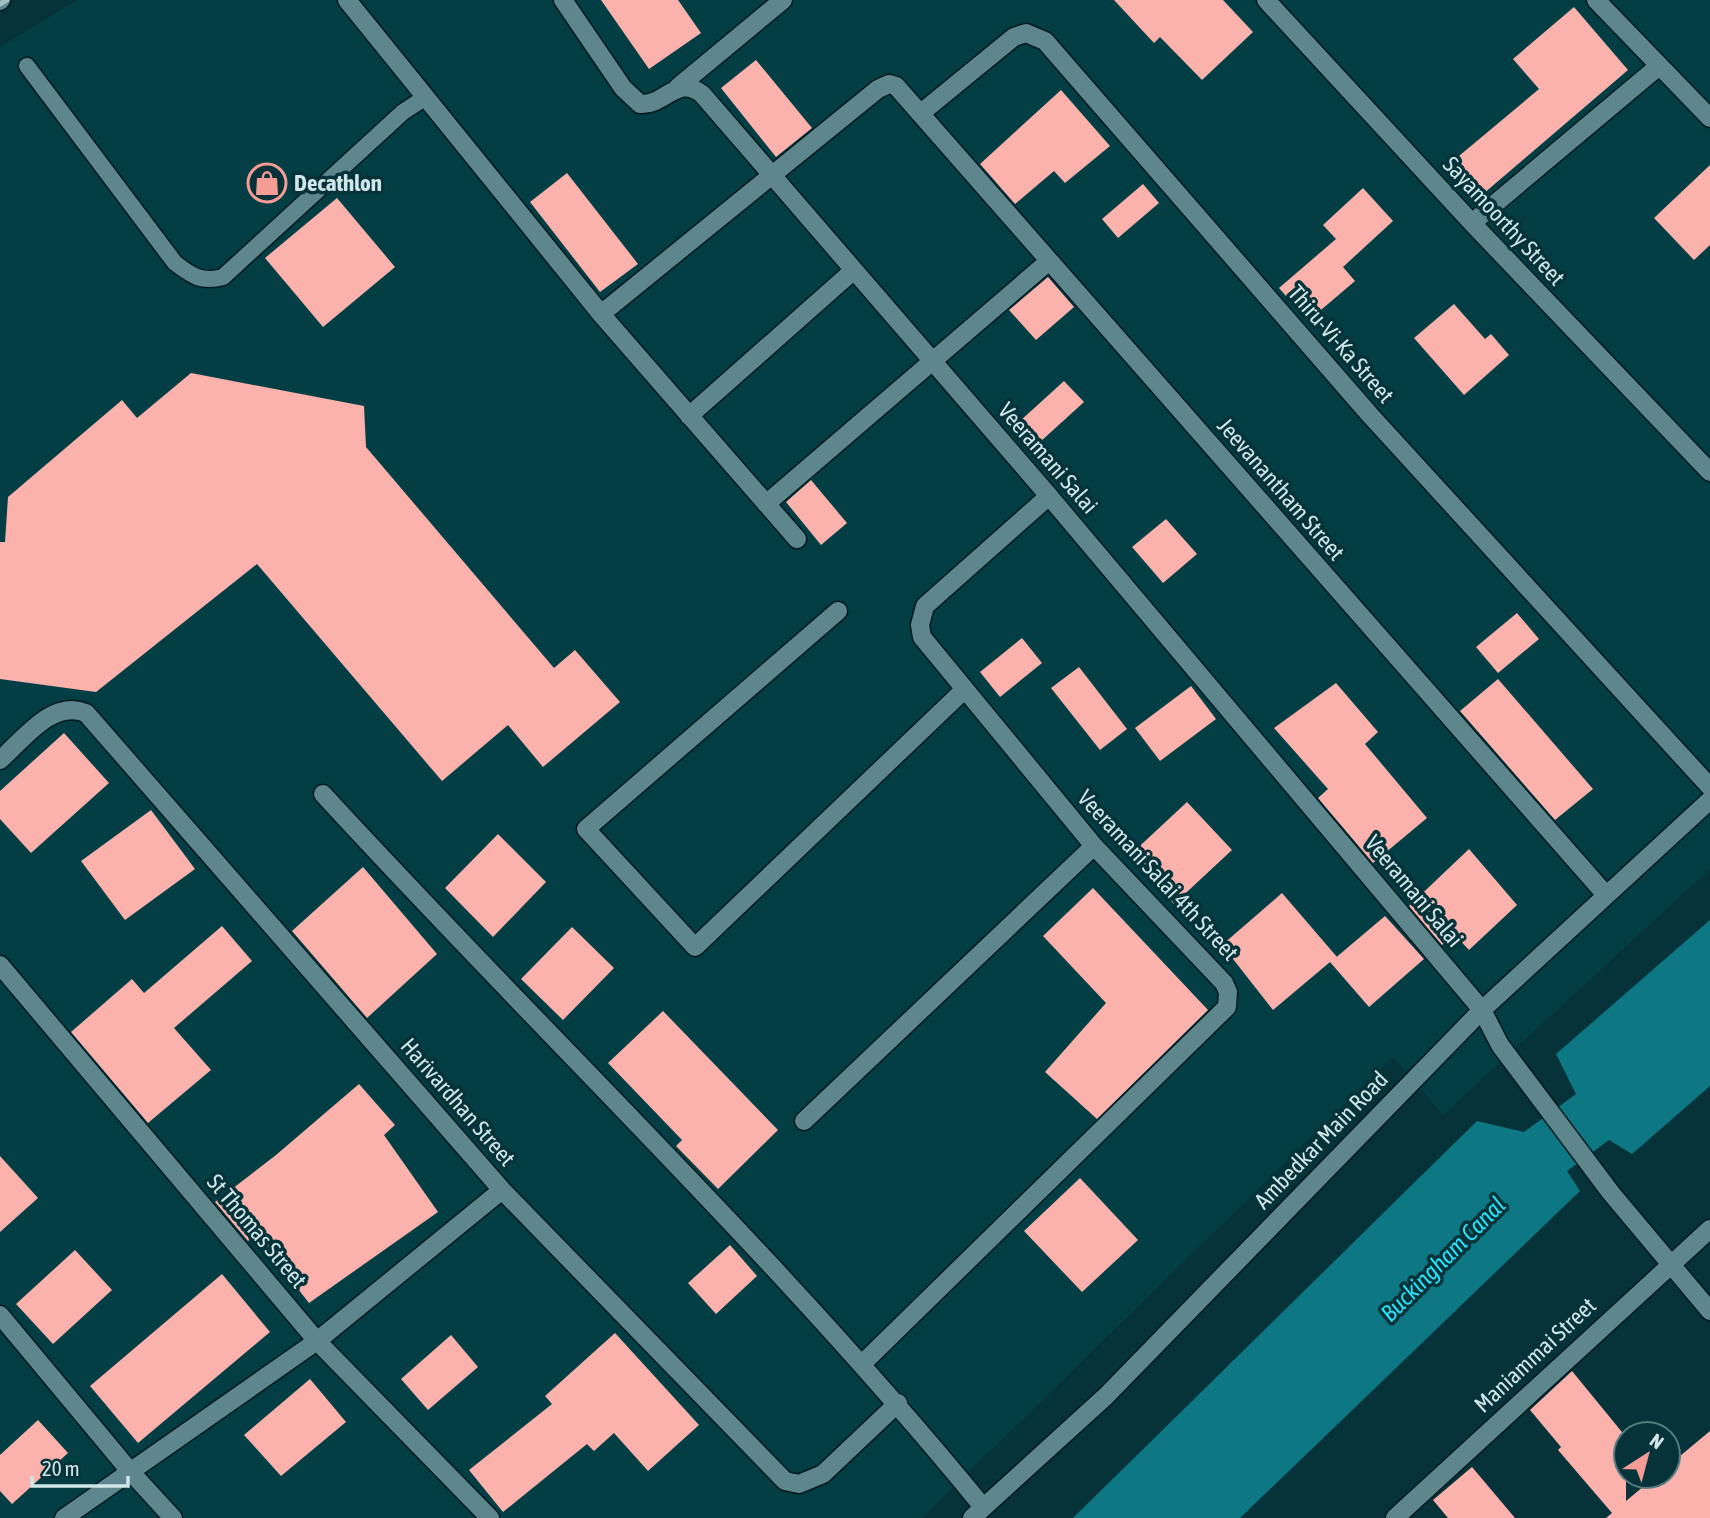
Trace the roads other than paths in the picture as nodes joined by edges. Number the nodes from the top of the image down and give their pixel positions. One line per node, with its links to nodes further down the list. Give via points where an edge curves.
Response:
1 (347, 0): 9 (street)
2 (563, 0): 8 (street, via 631,98 650,105)
3 (783, 0): 8 (street)
4 (1266, 0): 13 (street, Sayamoorthy Street)
5 (1596, 0): 7 (street)
6 (27, 66): 9 (lane, via 176,263 191,276 208,281 223,277 403,112)
7 (1659, 66): 11 (street); 13 (street)
8 (678, 87): 12 (street, Veeramani Salai, via 688,86 702,94)
9 (426, 97): 16 (street)
10 (921, 113): 12 (street, Jeevanantham Street, via 896,86 884,86); 14 (street, Jeevanantham Street); 26 (street, Thiru-Vi-Ka Street, via 1014,37 1026,33 1045,41 1370,415)
11 (1710, 118)
12 (771, 176): 15 (street, Veeramani Salai); 16 (street, Jeevanantham Street)
13 (1472, 223): 19 (street, Sayamoorthy Street)
14 (1048, 262): 17 (street); 30 (street, Jeevanantham Street)
15 (854, 270): 17 (street, Veeramani Salai); 18 (street)
16 (601, 314): 18 (street)
17 (931, 362): 20 (street, Veeramani Salai); 21 (street)
18 (688, 415): 21 (street)
19 (1710, 472)
20 (1049, 496): 24 (street, Veeramani Salai 4th Street, via 925,606 922,637); 32 (street, Veeramani Salai)
21 (766, 504): 22 (street)
22 (797, 539)
23 (838, 611): 24 (street, via 586,829 695,947)
24 (964, 690): 29 (street, Veeramani Salai 4th Street)
25 (0, 760): 34 (street, Harivardhan Street, via 59,709 86,713)
26 (1710, 788)
27 (323, 794): 40 (street)
28 (1710, 800): 30 (street, Ambedkar Main Road)
29 (1094, 846): 33 (street); 40 (street, Veeramani Salai 4th Street, via 1224,983 1227,1007)
30 (1606, 895): 32 (street, Ambedkar Main Road)
31 (0, 965): 39 (street, St Thomas Street)
32 (1482, 1010): 36 (street, Veeramani Salai, via 1500,1045 1611,1194); 43 (street, Ambedkar Main Road, via 1106,1396)
33 (804, 1121)
34 (502, 1190): 39 (street); 41 (street, Harivardhan Street, via 785,1481 799,1484 823,1474)
35 (1710, 1228): 36 (street, Maniammai Street)
36 (1670, 1263): 37 (street, Veeramani Salai); 47 (street, Maniammai Street)
37 (1710, 1311)
38 (0, 1315): 42 (street)
39 (317, 1340): 42 (street); 46 (street, St Thomas Street)
40 (862, 1364): 41 (street)
41 (898, 1403): 43 (street)
42 (129, 1470): 44 (street); 45 (street)
43 (978, 1513)
44 (64, 1518)
45 (173, 1518)
46 (490, 1518)
47 (1395, 1518)

